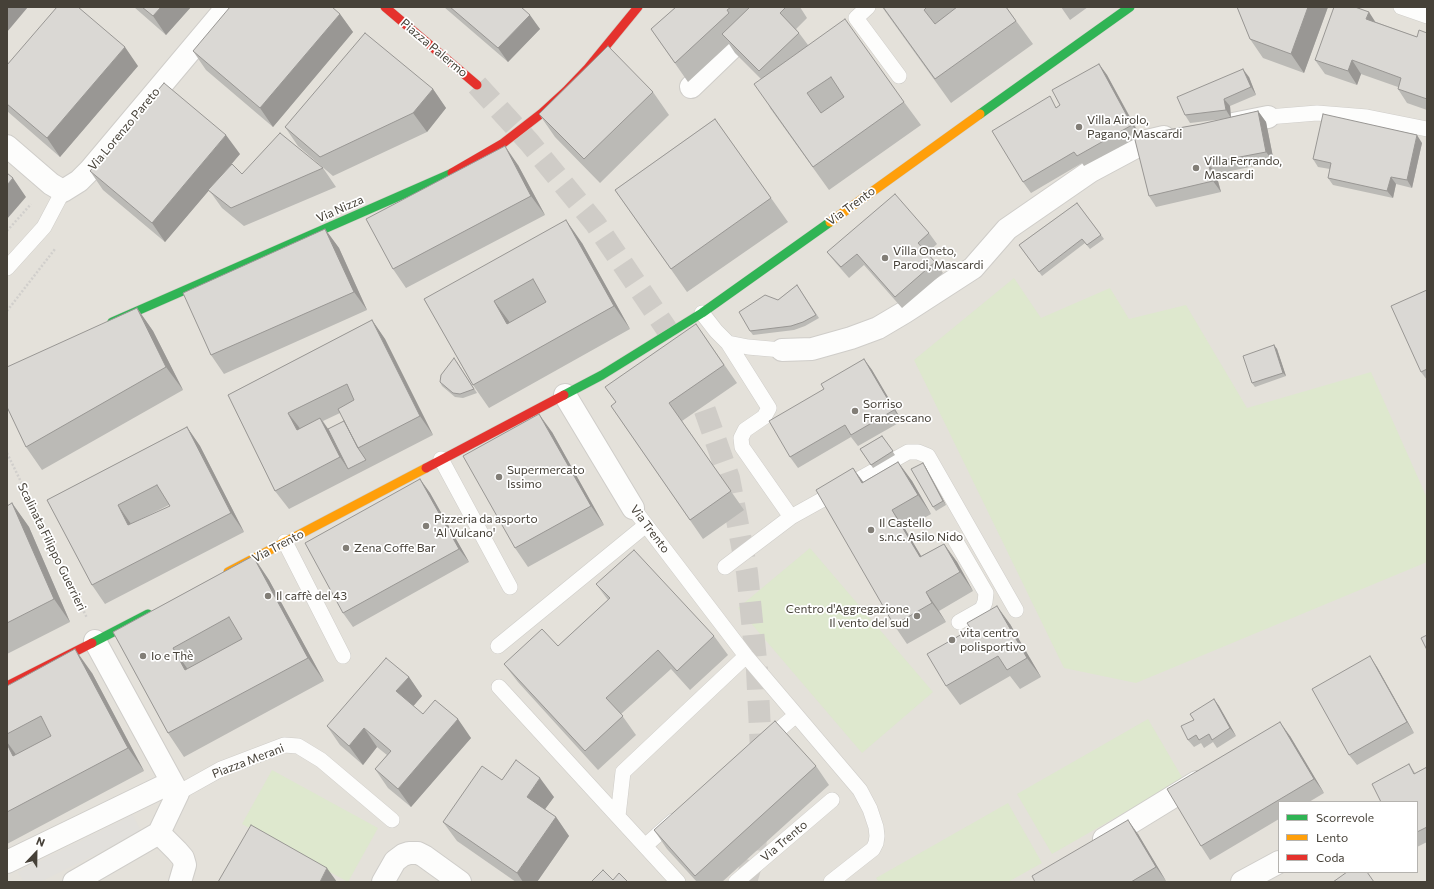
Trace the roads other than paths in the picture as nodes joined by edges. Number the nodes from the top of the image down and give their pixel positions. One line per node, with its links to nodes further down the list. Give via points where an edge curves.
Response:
1 (227, 7): 17 (street, Via Lorenzo Pareto, via 90,170)
2 (638, 7): 20 (street, Via Nizza, via 572,85 502,144 444,177)
3 (774, 7): 11 (street)
4 (868, 7): 9 (lane, via 856,18)
5 (1130, 7): 19 (street, Via Trento)
6 (1401, 7): 8 (lane)
7 (390, 9): 10 (street, Piazza Palermo)
8 (1427, 16)
9 (899, 76)
10 (477, 85)
11 (691, 86)
12 (1268, 117): 13 (street); 14 (lane, via 1317,113 1367,118)
13 (1215, 127)
14 (1427, 129)
15 (1185, 133): 22 (street, via 1148,141 1090,171 1007,229 973,268 878,328 812,349)
16 (7, 146): 17 (street, via 51,184)
17 (63, 191): 18 (lane, via 44,227)
18 (7, 268)
19 (702, 313): 21 (lane); 23 (street, Via Trento)
20 (106, 325)
21 (728, 343): 22 (lane); 26 (lane, via 770,408 764,417 745,430 741,438 742,447)
22 (782, 350)
23 (565, 395): 24 (street, Via Trento); 25 (street, Via Trento)
24 (441, 459): 28 (street, Via Trento); 31 (lane)
25 (640, 517): 36 (lane); 38 (lane, Via Trento)
26 (791, 517): 27 (lane, via 908,452 918,452 928,456); 29 (lane)
27 (970, 529): 33 (lane); 34 (lane, via 949,541 986,593 986,602 982,609)
28 (285, 542): 30 (street, Via Trento); 37 (lane)
29 (725, 567)
30 (218, 577)
31 (510, 587)
32 (156, 609): 35 (street)
33 (1016, 610)
34 (959, 622)
35 (95, 641): 39 (street); 44 (street)
36 (498, 646)
37 (343, 656)
38 (746, 656): 41 (lane, Via Trento); 47 (lane, via 623,772)
39 (7, 686)
40 (499, 687): 47 (lane)
41 (796, 715): 42 (lane); 60 (lane, Via Trento, via 860,790 876,827 877,836 873,849)
42 (756, 750)
43 (1214, 772): 51 (street)
44 (175, 787): 48 (lane, Piazza Merani, via 284,745 298,746 321,760); 49 (street); 52 (street, Piazza Merani)
45 (832, 800): 59 (lane, Via Trento)
46 (686, 810): 50 (lane)
47 (618, 816): 50 (lane)
48 (392, 820)
49 (159, 833): 54 (street); 55 (street, via 183,858 185,865)
50 (645, 846): 58 (lane)
51 (1086, 849)
52 (7, 862)
53 (1278, 863): 61 (street)
54 (74, 882)
55 (180, 882)
56 (383, 882): 57 (street, via 395,861 409,853 424,856)
57 (460, 882)
58 (678, 882)
59 (736, 882)
60 (831, 882)
61 (1242, 882)

